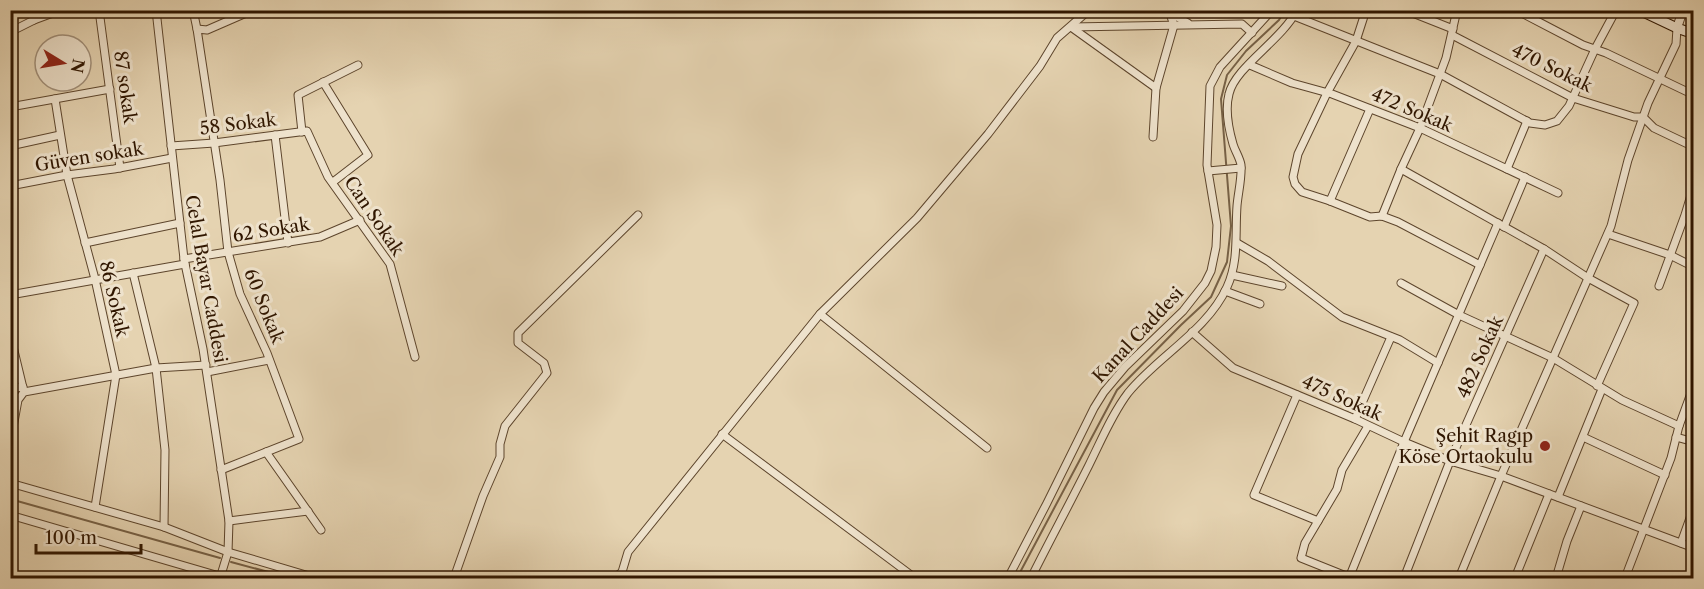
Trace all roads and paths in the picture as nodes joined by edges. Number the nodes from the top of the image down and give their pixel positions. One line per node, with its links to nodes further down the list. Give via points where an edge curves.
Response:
1 (33, 10): 18 (street)
2 (61, 10): 18 (street)
3 (99, 10): 36 (street, 87 sokak)
4 (156, 10): 52 (street, Celal Bayar Caddesi)
5 (193, 10): 23 (street, 60 Sokak)
6 (253, 10): 23 (street, via 207,30)
7 (1089, 10): 21 (street)
8 (1272, 10): 26 (street, Kanal Caddesi)
9 (1366, 10): 28 (street)
10 (1405, 10): 25 (street, 470 Sokak)
11 (1457, 10): 25 (street)
12 (1516, 10): 29 (street)
13 (1616, 10): 29 (street)
14 (1639, 10): 22 (main road)
15 (1683, 10): 22 (street)
16 (1167, 12): 19 (street); 20 (street)
17 (1296, 13): 28 (street); 31 (street)
18 (34, 20): 24 (street)
19 (1174, 25): 20 (street); 21 (street); 35 (street)
20 (1191, 25): 26 (street, via 1242,24)
21 (1071, 27): 35 (street); 92 (street, via 1058,38 988,134 917,218)
22 (1677, 28): 27 (main road); 33 (street, via 1676,45)
23 (197, 29): 50 (street, 60 Sokak)
24 (10, 32)
25 (1453, 32): 32 (street); 39 (street, 470 Sokak)
26 (1252, 33): 59 (street, Kanal Caddesi, via 1220,68 1210,86 1207,156)
27 (1694, 34)
28 (1356, 41): 32 (street); 37 (street)
29 (1595, 49): 33 (street); 39 (street)
30 (358, 65): 34 (street)
31 (1250, 65): 37 (street, 472 Sokak); 56 (street, via 1228,95)
32 (1440, 74): 44 (street); 45 (street)
33 (1660, 78): 38 (street); 43 (street)
34 (323, 82): 46 (street, Can Sokak, via 298,94); 62 (street, via 368,155)
35 (1156, 88): 49 (street)
36 (110, 89): 40 (street); 55 (street, 87 sokak)
37 (1327, 93): 42 (street, 472 Sokak); 66 (street, via 1298,154 1293,177 1302,192)
38 (1694, 94)
39 (1573, 98): 43 (street, 470 Sokak); 44 (street, via 1557,121 1545,125)
40 (56, 99): 41 (street); 47 (street, 86 Sokak)
41 (10, 107)
42 (1370, 109): 45 (street, 472 Sokak); 66 (street)
43 (1643, 117): 53 (street, via 1654,128); 72 (street)
44 (1527, 121): 58 (street)
45 (1420, 129): 57 (street); 58 (street, 472 Sokak)
46 (305, 131): 48 (street, 58 Sokak); 62 (street, Can Sokak)
47 (60, 135): 51 (street); 60 (street, 86 Sokak)
48 (275, 135): 50 (street, 58 Sokak); 74 (street)
49 (1153, 137)
50 (214, 143): 52 (street, 58 Sokak); 77 (street, 60 Sokak)
51 (11, 145)
52 (171, 146): 54 (street, Celal Bayar Caddesi)
53 (1694, 147)
54 (172, 158): 55 (street, Güven sokak); 70 (street, Celal Bayar Caddesi)
55 (120, 168): 60 (street, Güven sokak)
56 (1237, 169): 59 (street); 75 (street)
57 (1401, 169): 68 (street); 71 (street)
58 (1507, 169): 61 (street, 472 Sokak)
59 (1212, 170): 147 (street, Kanal Caddesi, via 1217,225 1208,277 1183,311 1104,392)
60 (67, 175): 64 (street, Güven sokak); 73 (street, 86 Sokak)
61 (1525, 177): 65 (street, 472 Sokak); 71 (street)
62 (333, 182): 69 (street, Can Sokak)
63 (1694, 184): 78 (street)
64 (10, 186)
65 (1558, 193)
66 (1330, 201): 68 (street, via 1370,217)
67 (638, 215): 144 (street, via 518,333 519,343 544,363 547,373 505,426 500,457)
68 (1382, 216): 80 (street)
69 (360, 220): 74 (street, 62 Sokak, via 320,237); 98 (street, Can Sokak, via 390,264)
70 (180, 223): 73 (street); 79 (street, Celal Bayar Caddesi)
71 (1501, 225): 76 (street); 80 (street)
72 (1608, 234): 78 (street); 84 (street)
73 (85, 243): 85 (street, 86 Sokak)
74 (288, 243): 77 (street, 62 Sokak)
75 (1237, 243): 83 (street); 96 (street, via 1268,261 1342,317)
76 (1544, 249): 84 (street); 97 (street, 482 Sokak)
77 (228, 252): 79 (street, 62 Sokak); 100 (street, 60 Sokak, via 240,294)
78 (1670, 255): 81 (street); 88 (street)
79 (184, 262): 82 (street, 62 Sokak); 103 (street, Celal Bayar Caddesi)
80 (1480, 265): 93 (street)
81 (1694, 267)
82 (133, 273): 85 (street, 62 Sokak); 102 (street)
83 (1232, 276): 87 (street); 89 (street)
84 (1588, 278): 99 (street); 105 (street, via 1634,303)
85 (95, 279): 90 (street, 62 Sokak); 104 (street, 86 Sokak)
86 (1401, 283): 93 (street)
87 (1282, 286)
88 (1659, 286)
89 (1225, 291): 91 (street); 94 (street)
90 (10, 295)
91 (1260, 304)
92 (820, 314): 113 (street); 119 (street)
93 (1459, 315): 97 (street); 101 (street)
94 (1192, 332): 109 (street, 475 Sokak, via 1233,368); 148 (street, via 1124,400)
95 (10, 334): 108 (street)
96 (1391, 336): 101 (street); 110 (street)
97 (1505, 337): 99 (street); 121 (street, 482 Sokak)
98 (415, 357)
99 (1553, 358): 105 (street); 124 (street)
100 (269, 360): 103 (street); 120 (street, 60 Sokak, via 298,440)
101 (1438, 363): 116 (street)
102 (156, 369): 103 (street); 104 (street); 135 (street, via 165,450)
103 (206, 369): 122 (street, Celal Bayar Caddesi)
104 (116, 375): 108 (street); 129 (street, 86 Sokak)
105 (1599, 387): 112 (street); 114 (street)
106 (1693, 388): 112 (street)
107 (10, 389): 108 (street)
108 (24, 389): 118 (street, via 18,400)
109 (1297, 395): 110 (street, 475 Sokak); 134 (street, via 1254,495)
110 (1355, 419): 111 (street, 475 Sokak)
111 (1368, 426): 116 (street, 475 Sokak); 134 (street)
112 (1679, 426): 115 (street)
113 (722, 434): 145 (street, via 628,552 622,572); 146 (street)
114 (1583, 437): 123 (street); 127 (street)
115 (1676, 437): 117 (street); 123 (street)
116 (1404, 442): 121 (street, 475 Sokak); 142 (street)
117 (1694, 442)
118 (10, 444)
119 (987, 448)
120 (266, 452): 122 (street); 131 (street)
121 (1450, 461): 124 (street, 475 Sokak); 149 (street, 482 Sokak)
122 (221, 470): 133 (street, Celal Bayar Caddesi)
123 (1665, 475): 136 (street)
124 (1501, 476): 126 (street, 475 Sokak); 150 (street)
125 (10, 483): 129 (street)
126 (1549, 494): 127 (street, 475 Sokak); 151 (street)
127 (1558, 497): 128 (street, 475 Sokak)
128 (1581, 506): 136 (street, 475 Sokak); 152 (street)
129 (95, 507): 135 (street)
130 (1694, 507): 138 (street)
131 (308, 512): 133 (street); 137 (street)
132 (10, 515): 141 (street)
133 (229, 521): 140 (street, Celal Bayar Caddesi)
134 (1318, 522): 142 (street, via 1301,558)
135 (164, 527): 140 (street)
136 (1645, 529): 138 (street, 475 Sokak); 153 (street)
137 (321, 530)
138 (1681, 543): 139 (street, 475 Sokak)
139 (1694, 548)
140 (228, 552): 141 (street, Celal Bayar Caddesi); 143 (street)
141 (222, 578)
142 (1350, 578)
143 (316, 579)
144 (454, 579)
145 (614, 579)
146 (915, 579)
147 (1008, 579)
148 (1031, 579)
149 (1404, 579)
150 (1459, 579)
151 (1515, 579)
152 (1556, 579)
153 (1625, 579)

